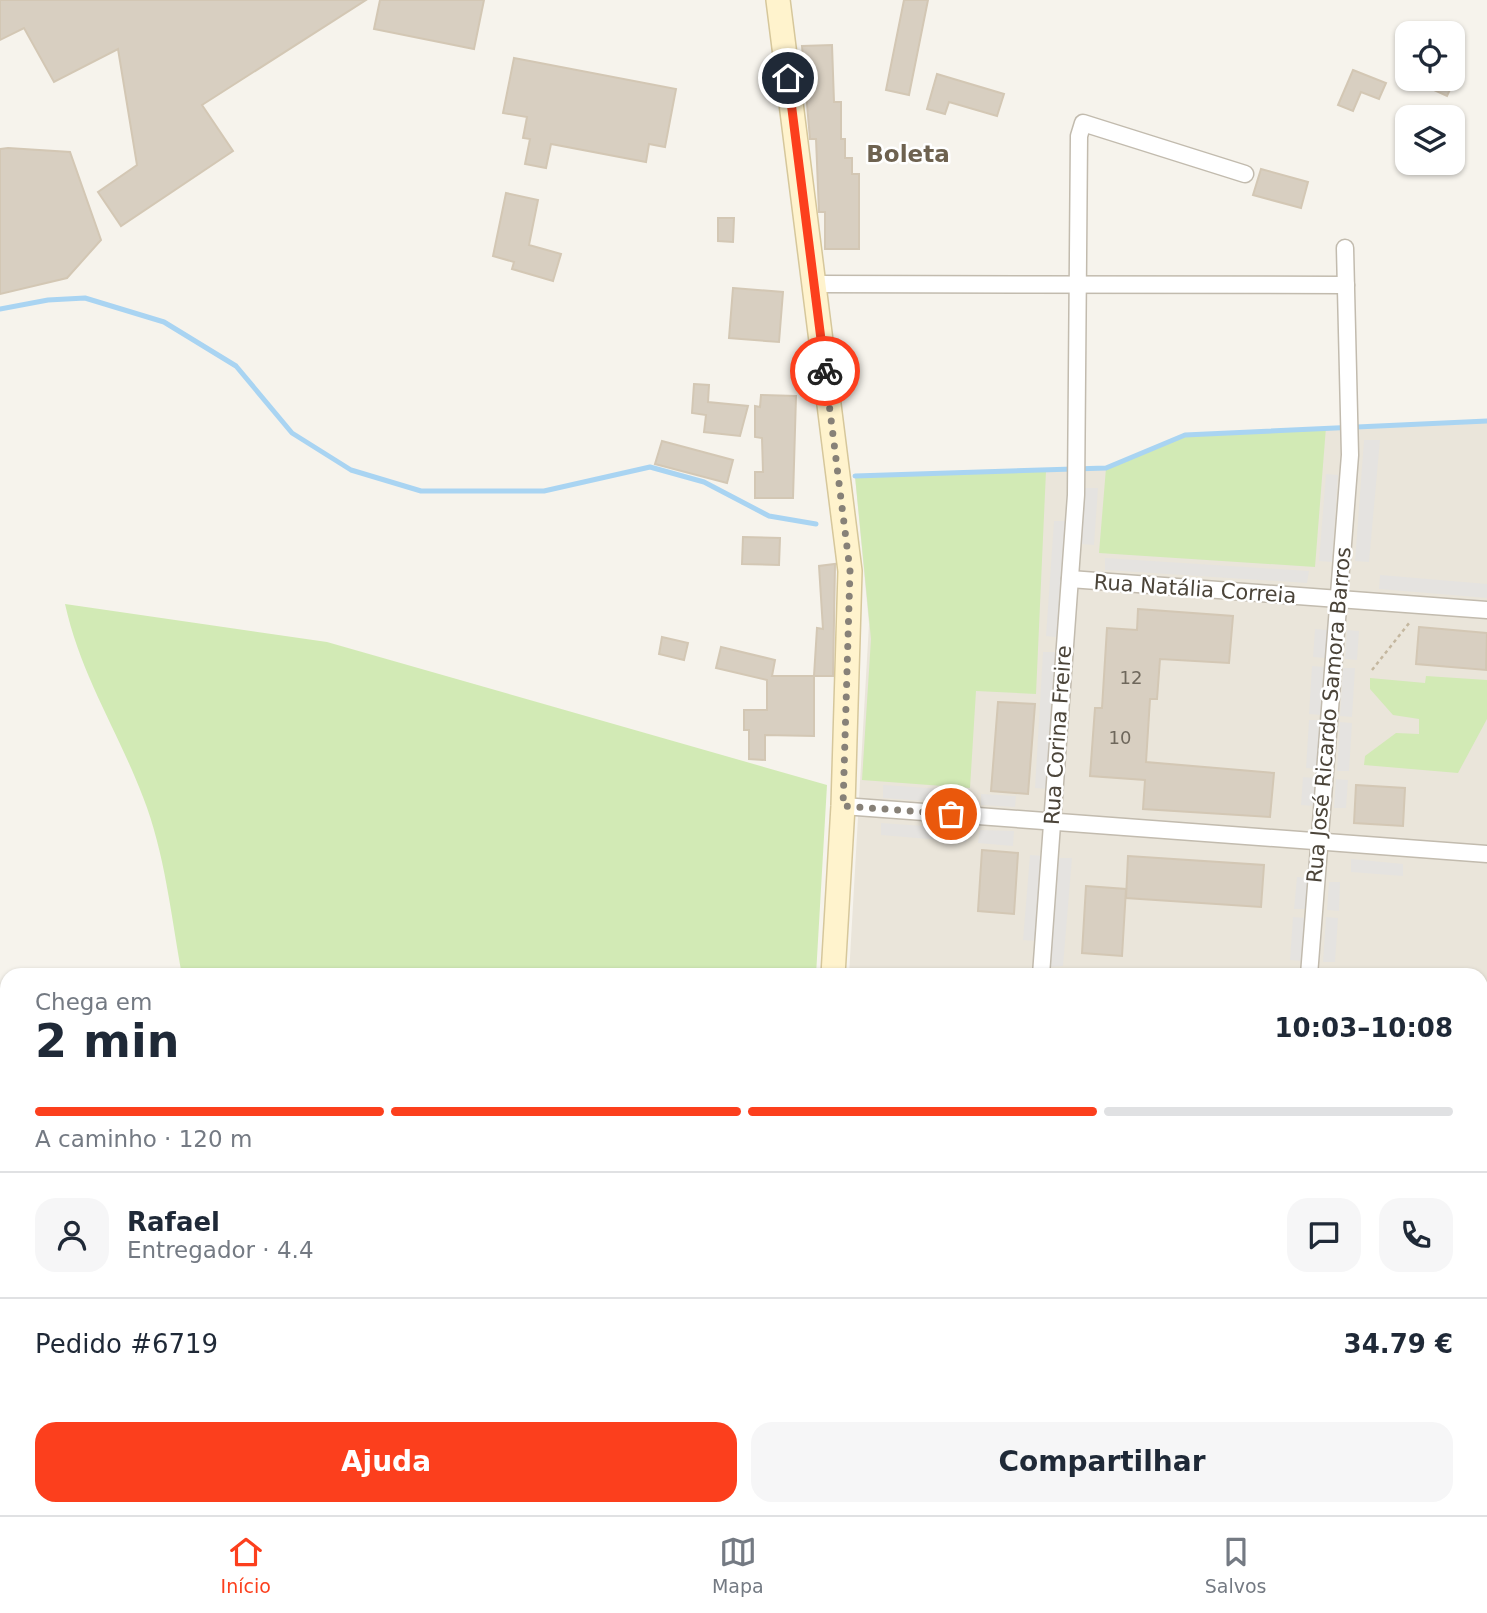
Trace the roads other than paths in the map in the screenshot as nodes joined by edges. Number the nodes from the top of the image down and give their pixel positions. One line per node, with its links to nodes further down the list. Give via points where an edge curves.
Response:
1 (778, 0): 4 (street)
2 (1245, 174): 5 (street, Rua Corina Freire, via 1083,123 1079,136)
3 (1345, 248): 6 (street, Rua José Ricardo Samora Barros)
4 (814, 284): 5 (street); 10 (street, via 850,571)
5 (1079, 285): 6 (street); 7 (street, Rua Corina Freire, via 1078,458)
6 (1346, 285): 8 (street, Rua José Ricardo Samora Barros, via 1350,448)
7 (1070, 579): 8 (street, Rua Natália Correia); 11 (street, Rua Corina Freire)
8 (1339, 599): 9 (street, Rua Natália Correia); 12 (street, Rua José Ricardo Samora Barros)
9 (1487, 610)
10 (843, 806): 11 (street); 14 (street)
11 (1052, 822): 12 (street); 15 (street, Rua Corina Freire)
12 (1319, 841): 13 (street); 16 (street, Rua José Ricardo Samora Barros)
13 (1487, 854)
14 (833, 968)
15 (1042, 968)
16 (1310, 968)

